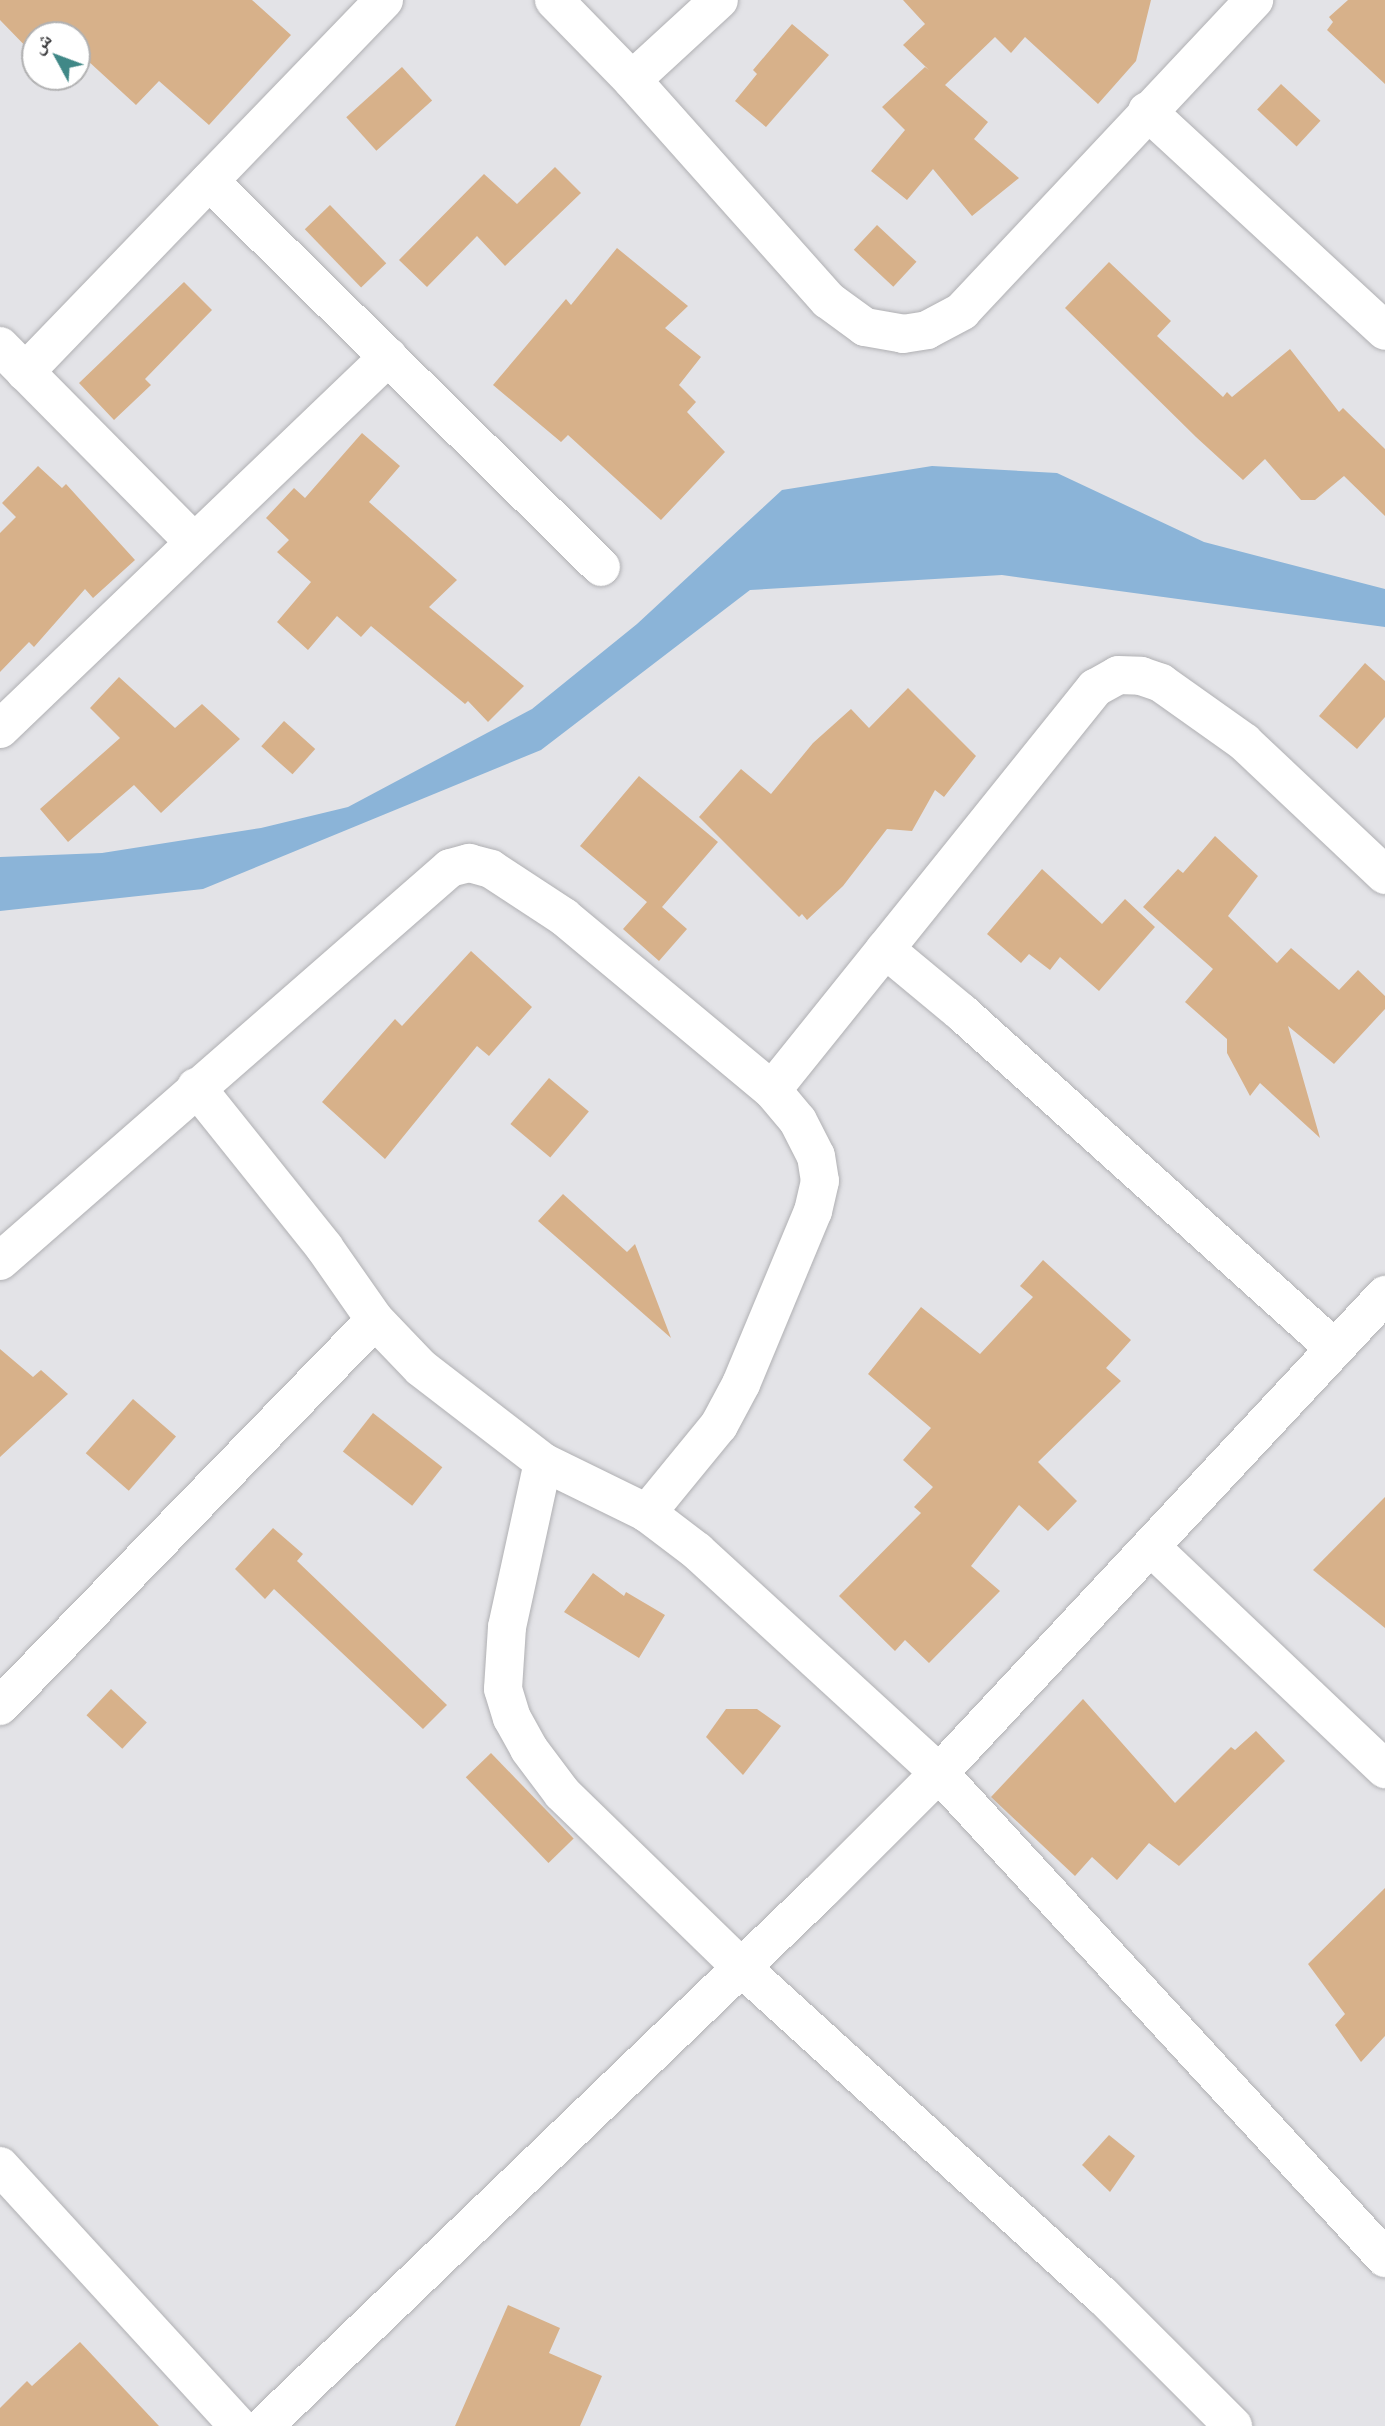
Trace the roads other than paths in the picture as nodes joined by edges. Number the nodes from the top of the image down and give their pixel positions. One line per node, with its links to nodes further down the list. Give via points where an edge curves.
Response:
1 (384, 0): 7 (street)
2 (554, 0): 5 (street)
3 (719, 0): 5 (street)
4 (1254, 0): 6 (street)
5 (632, 80): 6 (street, via 828,300 865,327 903,334 928,330 962,311)
6 (1147, 111): 8 (street)
7 (209, 181): 9 (street); 10 (street)
8 (1385, 331)
9 (388, 357): 11 (street); 12 (street)
10 (13, 359): 11 (street)
11 (193, 541): 13 (street)
12 (601, 567)
13 (0, 730)
14 (1385, 876): 15 (street, via 1244,742 1161,683 1118,675 1095,688)
15 (885, 949): 17 (street); 21 (street, via 981,1029)
16 (196, 1087): 17 (street, via 319,985 430,883 450,868 469,863 491,869 564,917); 18 (street); 20 (street, via 324,1247)
17 (772, 1090): 23 (street, via 798,1121 816,1156 820,1181 813,1211 719,1425)
18 (0, 1261)
19 (1385, 1295): 21 (street)
20 (375, 1320): 22 (street, via 421,1368); 25 (street)
21 (1334, 1348): 24 (street)
22 (542, 1462): 23 (street); 28 (street, via 507,1626 503,1689 512,1718 562,1793)
23 (647, 1514): 27 (street, via 697,1551)
24 (1151, 1547): 26 (street); 27 (street)
25 (0, 1706)
26 (1385, 1769)
27 (939, 1773): 28 (street); 30 (street)
28 (741, 1967): 32 (street); 33 (street, via 1103,2296)
29 (0, 2166): 31 (street)
30 (1377, 2234)
31 (238, 2426)
32 (264, 2426)
33 (1233, 2426)

